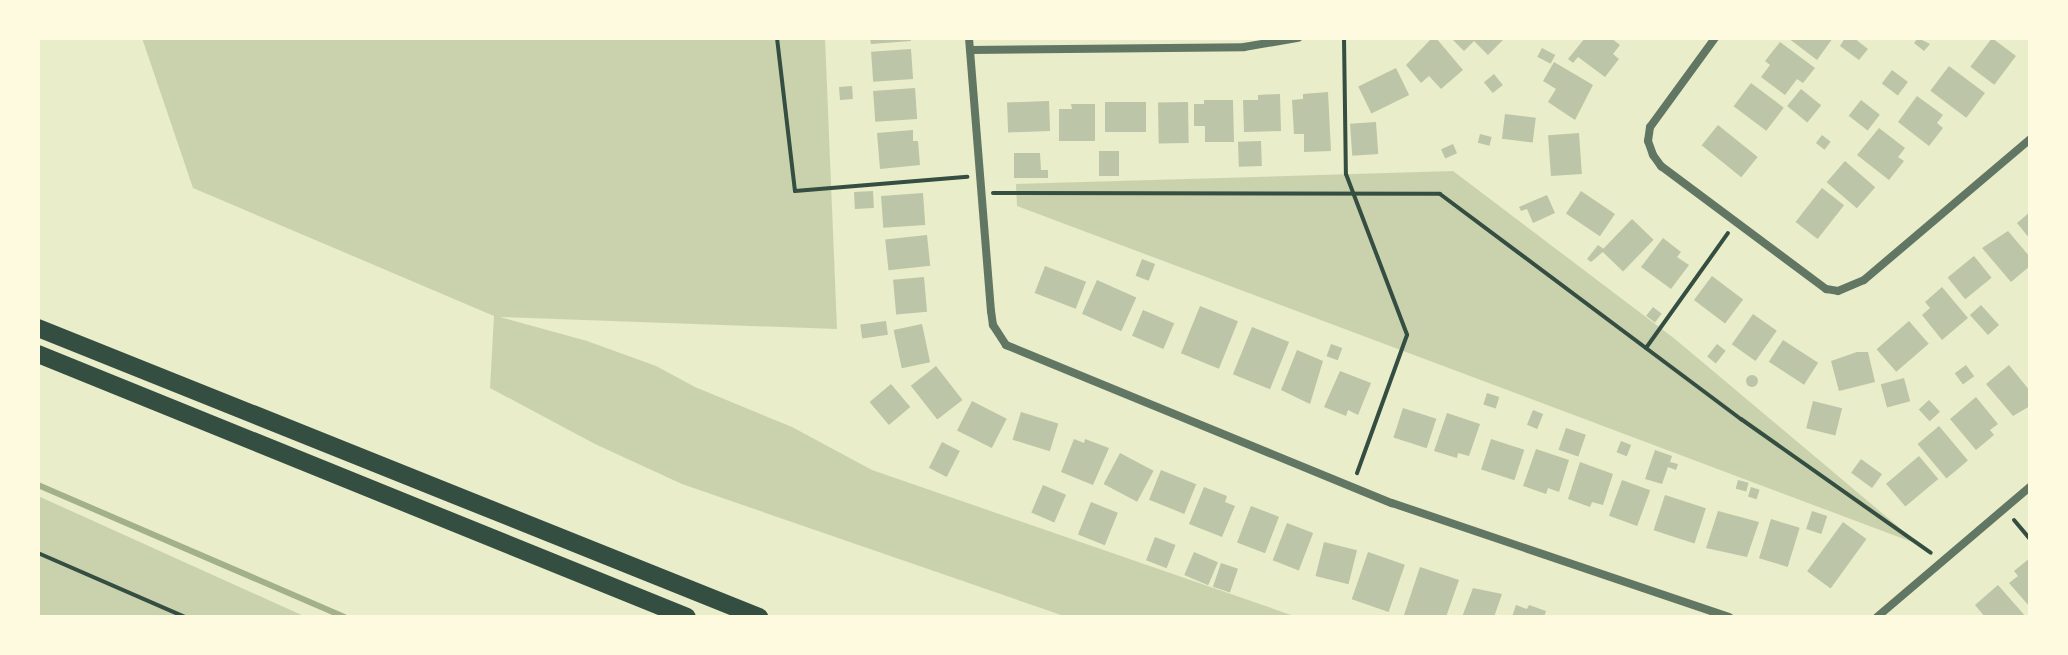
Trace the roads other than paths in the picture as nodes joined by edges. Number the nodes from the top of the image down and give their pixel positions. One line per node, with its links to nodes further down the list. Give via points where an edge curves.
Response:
1 (969, 38): 4 (street)
2 (1298, 38): 4 (street, via 1244,47)
3 (1715, 38): 5 (street, via 1658,113 1648,141 1661,166 1815,283 1838,291 1851,288)
4 (970, 50): 11 (street, via 993,325 1006,345 1352,486)
5 (2030, 139)
6 (38, 328): 10 (highway)
7 (38, 354): 9 (highway)
8 (2030, 487): 12 (street)
9 (687, 617)
10 (759, 617)
11 (1729, 617)
12 (1877, 617)

